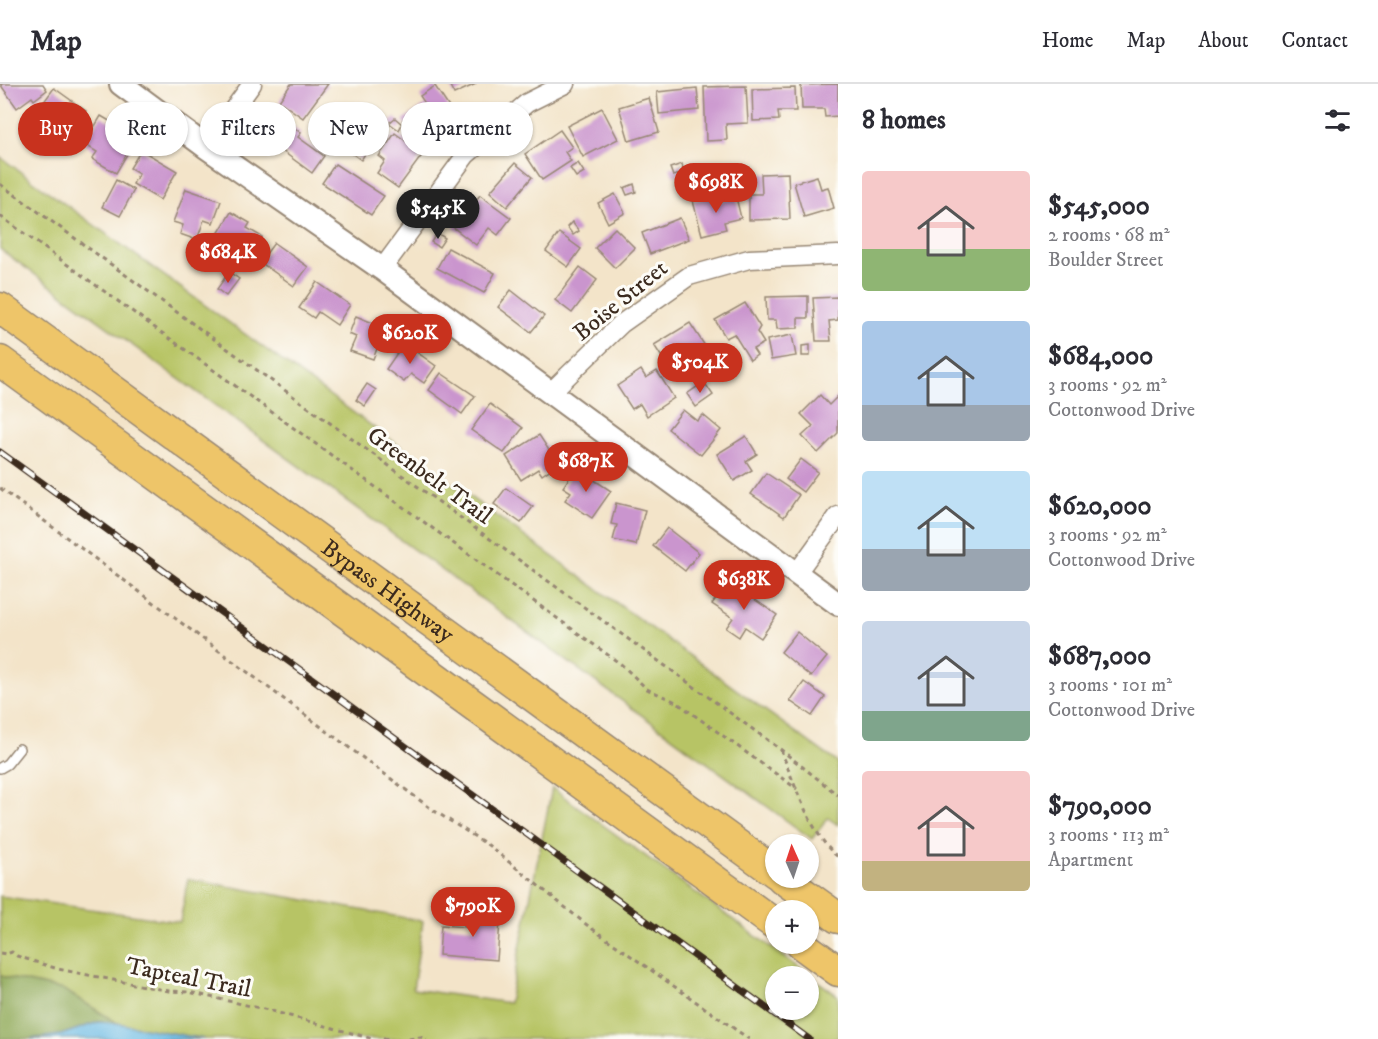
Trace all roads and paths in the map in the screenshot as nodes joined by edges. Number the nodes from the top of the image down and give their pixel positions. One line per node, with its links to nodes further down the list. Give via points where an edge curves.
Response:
1 (121, 84): 5 (street)
2 (252, 84): 4 (street)
3 (565, 84): 10 (street, via 527,103 466,155)
4 (239, 102)
5 (200, 143)
6 (219, 156): 10 (street)
7 (0, 184): 19 (path, Greenbelt Trail)
8 (0, 216): 21 (path, via 612,658 647,689 676,702)
9 (838, 255): 13 (street, Boise Street, via 749,260 689,276 621,324)
10 (382, 269): 13 (street)
11 (0, 308): 24 (highway, Bypass Highway)
12 (0, 361): 26 (highway, Bypass Highway)
13 (550, 393): 16 (street)
14 (0, 488): 36 (path, via 433,810 500,854 587,925)
15 (838, 516): 16 (street)
16 (796, 574): 17 (street)
17 (838, 604)
18 (19, 749): 20 (lane)
19 (780, 749): 21 (path); 22 (path, Greenbelt Trail)
20 (0, 768)
21 (796, 789): 23 (path, via 829,850)
22 (838, 795)
23 (838, 857)
24 (765, 865)
25 (796, 888): 27 (highway)
26 (765, 917)
27 (838, 918)
28 (0, 953): 31 (path, Tapteal Trail, via 12,952 58,969 268,1010)
29 (815, 954): 30 (highway)
30 (838, 971)
31 (373, 1039)
32 (383, 1039): 33 (path)
33 (392, 1039)
34 (410, 1039): 35 (path)
35 (427, 1039)
36 (749, 1039)

